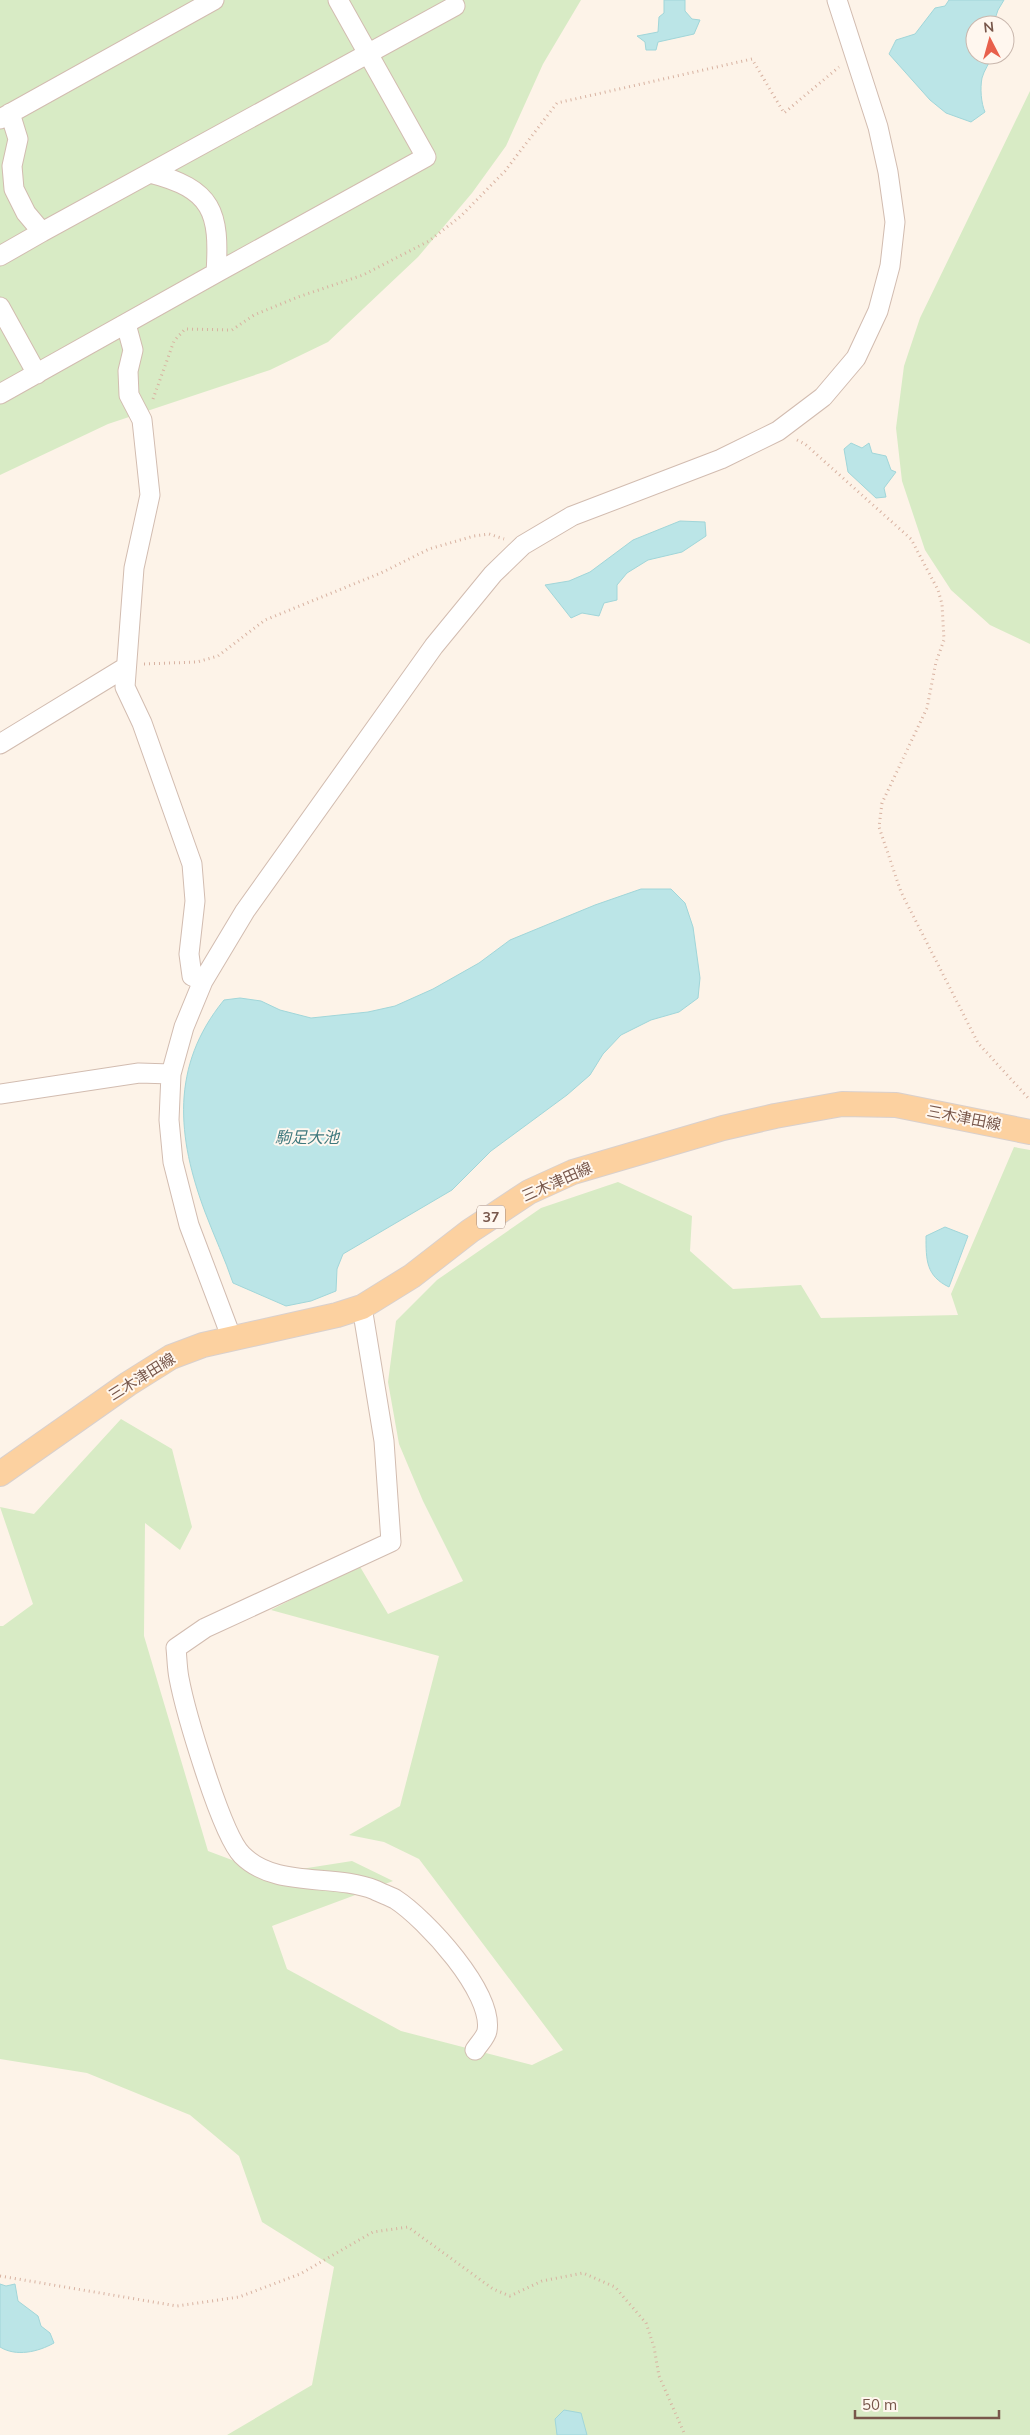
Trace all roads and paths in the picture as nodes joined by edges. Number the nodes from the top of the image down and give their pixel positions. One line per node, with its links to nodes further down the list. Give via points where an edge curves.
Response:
1 (214, 0): 7 (street)
2 (338, 0): 5 (street)
3 (837, 0): 6 (street)
4 (455, 6): 5 (street)
5 (367, 55): 8 (street); 11 (street, via 426,157)
6 (854, 56): 16 (path, via 784,113 752,59 557,103 505,171 461,216 429,241 363,275 254,315 232,330 185,329 174,341); 17 (street, via 878,127 888,172 895,222 890,266 878,311 856,358 823,397)
7 (5, 116): 9 (street, via 18,138 12,166 14,189 26,213)
8 (150, 173): 9 (street); 11 (street, via 190,188 206,203 215,219 218,243)
9 (42, 232): 10 (street)
10 (0, 256)
11 (216, 273): 13 (street)
12 (0, 307): 14 (street)
13 (126, 324): 14 (street); 16 (street, via 133,350 128,371 129,395)
14 (36, 374): 15 (street)
15 (0, 394)
16 (142, 420): 19 (street, via 150,495 134,568)
17 (778, 431): 18 (street, via 721,459 572,516); 24 (path, via 805,444 911,539 938,590 944,640 926,708 882,804 880,828 901,892 978,1043)
18 (523, 545): 19 (path, via 489,534 429,549 381,573 265,620 218,656 197,662 152,663); 21 (street, via 493,574 434,646 245,912)
19 (126, 668): 20 (street); 21 (street, via 125,687 142,723 192,864 195,901 189,954 192,976)
20 (0, 744)
21 (202, 981): 22 (street)
22 (171, 1074): 23 (street, via 139,1073); 27 (street, via 169,1120 173,1162 189,1226)
23 (0, 1094)
24 (1030, 1100)
25 (1030, 1132): 26 (main road, 三木津田線 / 37, via 896,1105 842,1104 724,1128 573,1172 529,1192 470,1230 412,1276)
26 (362, 1307): 27 (main road, 三木津田線 / 37); 29 (street, via 384,1441 391,1542 205,1628 176,1648 179,1678 223,1822 239,1853 253,1866 294,1878 357,1885 396,1900 432,1932 471,1978 487,2009 487,2032)
27 (232, 1339): 28 (main road, 三木津田線 / 37, via 171,1357)
28 (0, 1474)
29 (475, 2050)
30 (0, 2276): 31 (path, via 176,2306 239,2297 300,2274 373,2232 408,2227 493,2289 510,2296 542,2281 584,2273 615,2287 646,2323 659,2376)
31 (685, 2435)

